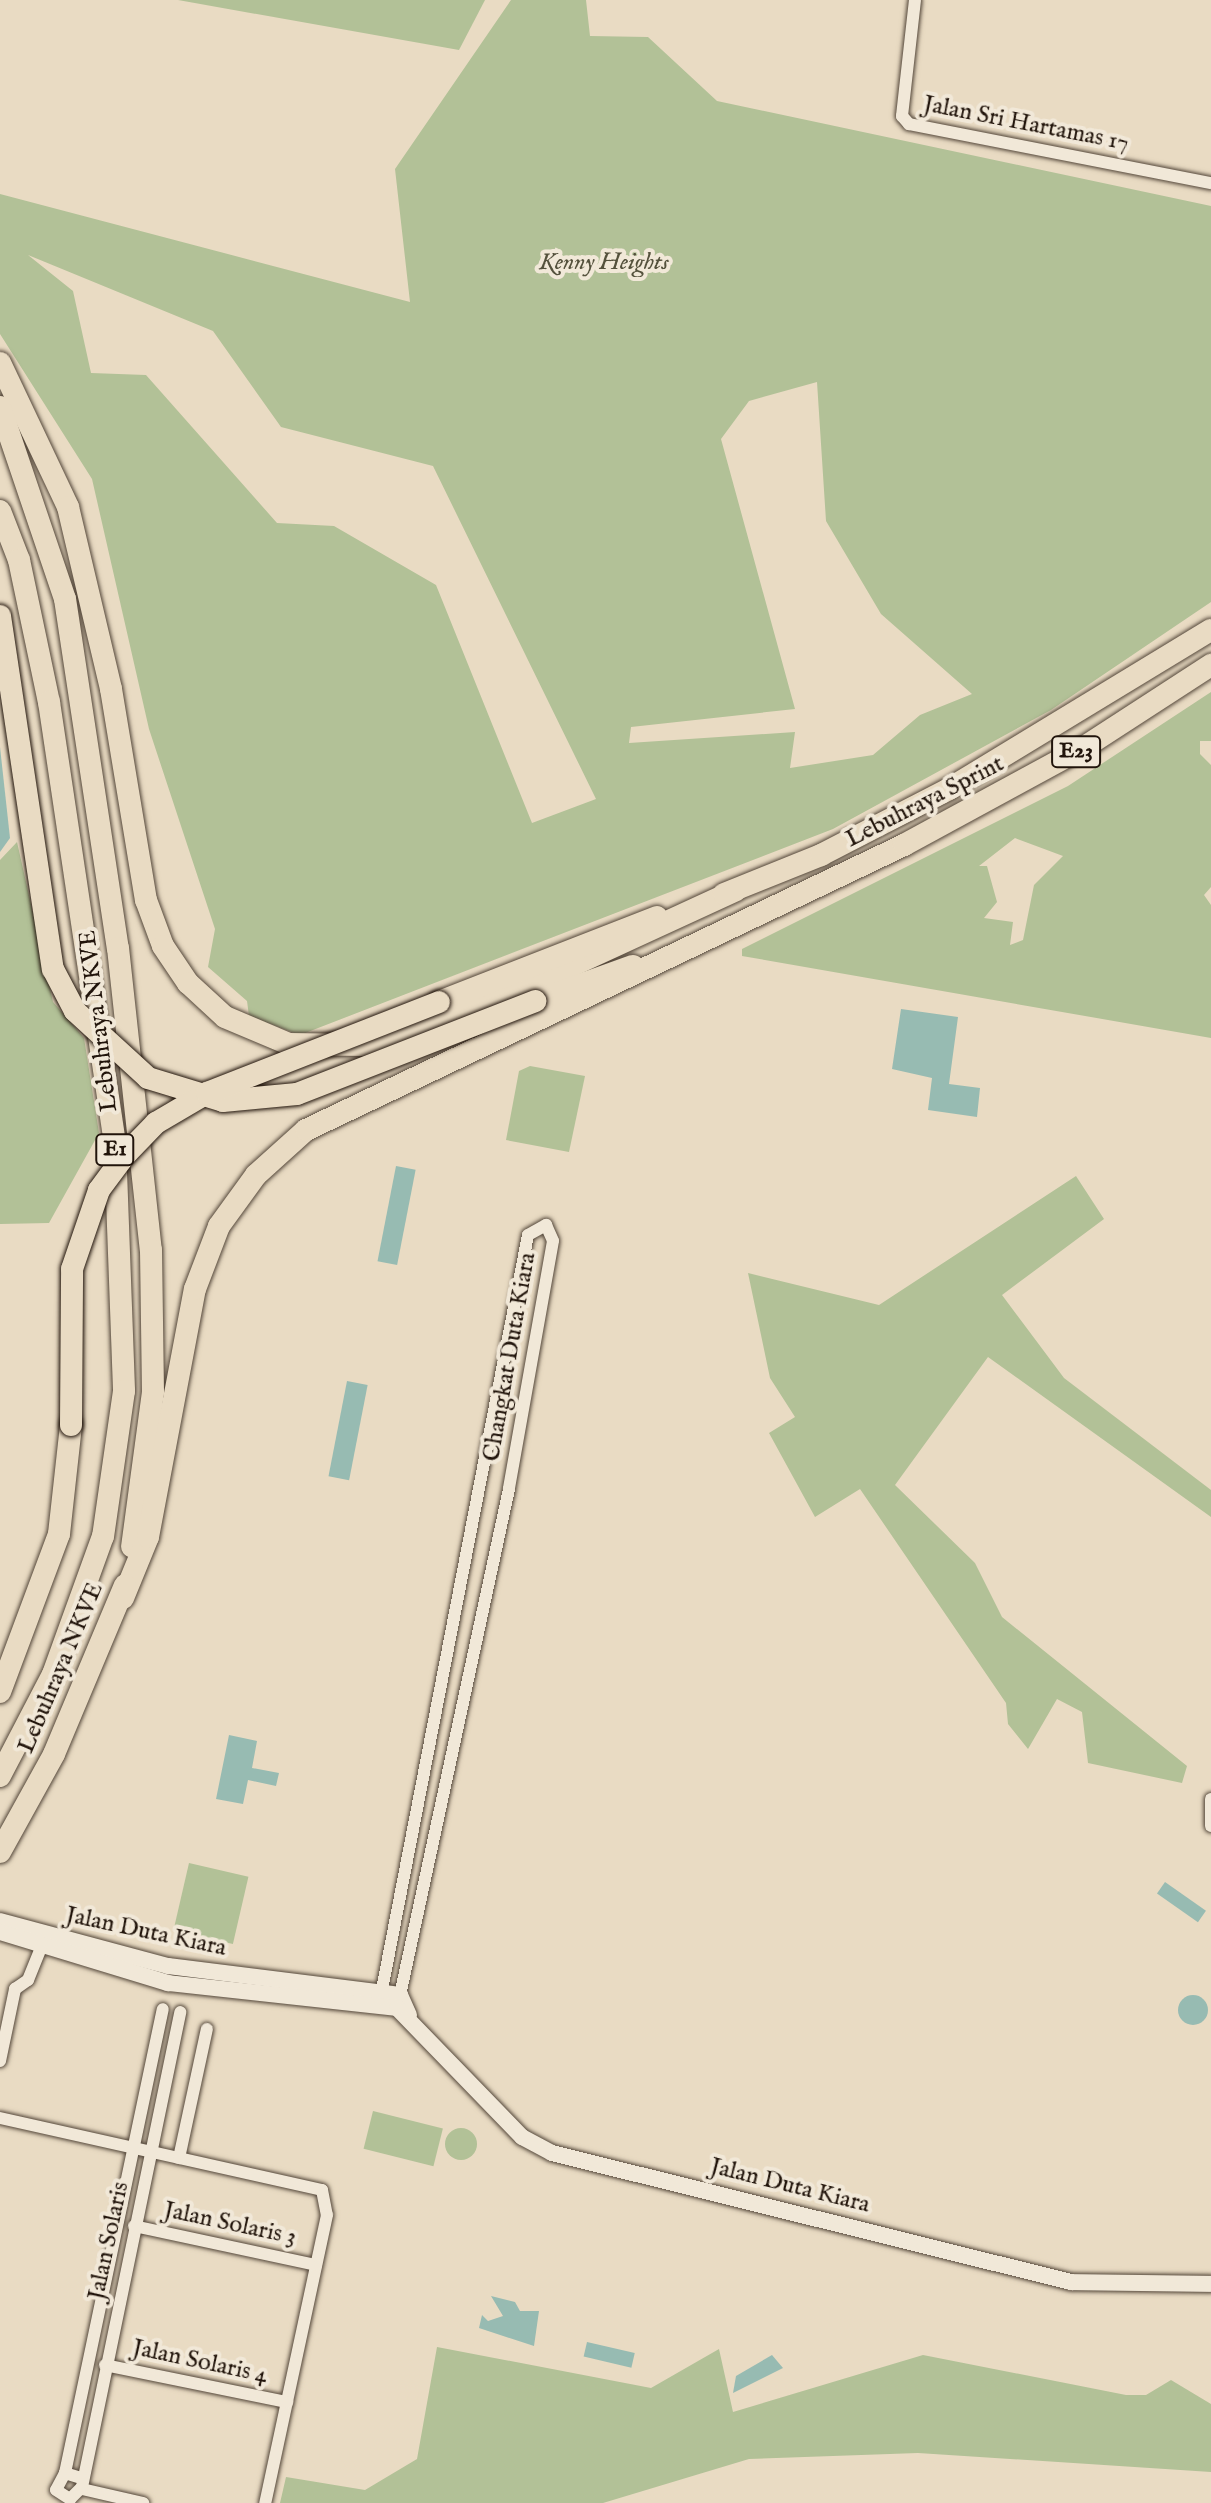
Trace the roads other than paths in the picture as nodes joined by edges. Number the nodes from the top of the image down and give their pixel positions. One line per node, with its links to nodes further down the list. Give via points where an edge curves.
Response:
1 (915, 0): 2 (street, Jalan Sri Hartamas 17, via 902,116 909,124)
2 (1211, 183)
3 (0, 363): 9 (highway, via 68,507 111,689 146,900 188,983 225,1017 289,1044 375,1042 532,984)
4 (0, 407): 11 (highway, Lebuhraya NKVE / E1, via 65,599 118,948 151,1250 153,1392)
5 (0, 511): 13 (highway, Lebuhraya NKVE / E1, via 19,560 49,702 115,1144 124,1391 98,1551 53,1674)
6 (0, 616): 10 (highway, bridge, via 53,969 75,1011 148,1078 223,1101 297,1094)
7 (1211, 630): 9 (highway, Lebuhraya Sprint / E23, via 949,789)
8 (1211, 665): 10 (highway, Lebuhraya Sprint / E23, via 1083,748 904,845)
9 (736, 890): 12 (highway, bridge, via 587,940 207,1093 156,1123 125,1155 99,1190 72,1269 71,1425 59,1534)
10 (650, 962): 11 (highway, via 602,993 306,1130 256,1175 219,1226 195,1289 167,1463)
11 (123, 1598): 16 (highway, Lebuhraya NKVE / E1, via 54,1754)
12 (0, 1692)
13 (0, 1776)
14 (1211, 1799): 15 (street)
15 (1211, 1826)
16 (0, 1852)
17 (0, 1921): 20 (main road, Jalan Duta Kiara)
18 (0, 1932): 19 (main road, Jalan Duta Kiara)
19 (41, 1948): 20 (main road, Jalan Duta Kiara); 26 (street, via 28,1980 15,1989)
20 (178, 1975): 21 (main road, Jalan Duta Kiara)
21 (380, 1997): 22 (main road, Jalan Duta Kiara); 22 (street, Changkat Duta Kiara, via 528,1235 546,1225 553,1241 509,1489)
22 (399, 2001): 33 (main road, Jalan Duta Kiara, via 522,2137 552,2153 1071,2282)
23 (163, 2009): 28 (street, Jalan Solaris)
24 (180, 2012): 29 (street, Jalan Solaris)
25 (207, 2029): 30 (street)
26 (0, 2061)
27 (0, 2118): 28 (street)
28 (134, 2148): 29 (street); 36 (street, Jalan Solaris)
29 (150, 2151): 30 (street); 31 (street, Jalan Solaris)
30 (179, 2158): 32 (street, via 322,2190 327,2215)
31 (134, 2226): 32 (street, Jalan Solaris 3); 34 (street, Jalan Solaris)
32 (316, 2265): 35 (street)
33 (1211, 2284)
34 (105, 2365): 35 (street, Jalan Solaris 4); 37 (street, Jalan Solaris)
35 (287, 2402): 39 (street)
36 (65, 2473): 37 (street); 37 (street, via 56,2482 59,2494 70,2499)
37 (81, 2484): 38 (street)
38 (143, 2503)
39 (265, 2503)

